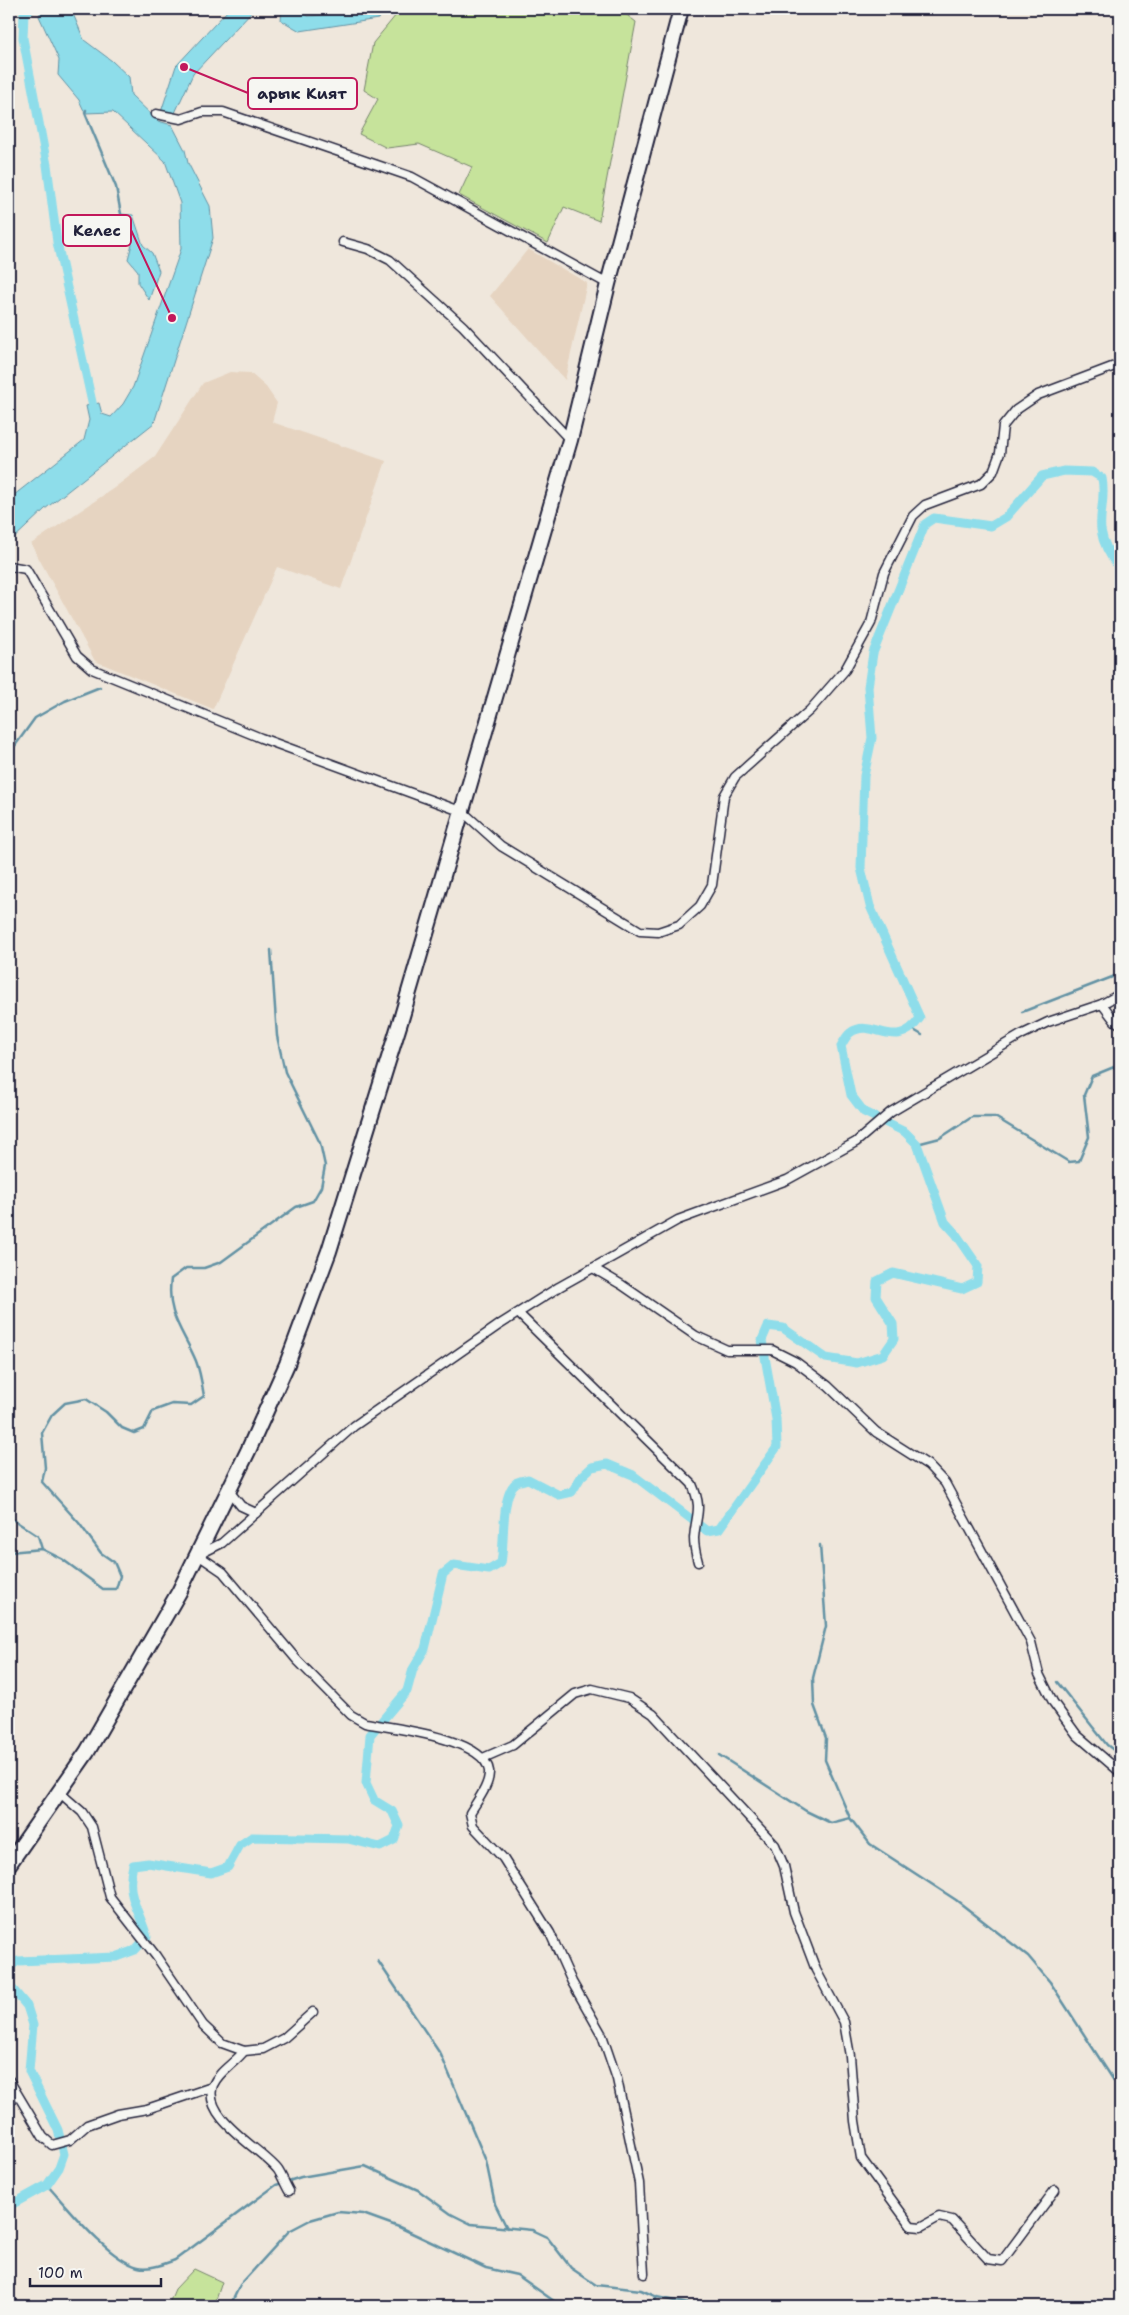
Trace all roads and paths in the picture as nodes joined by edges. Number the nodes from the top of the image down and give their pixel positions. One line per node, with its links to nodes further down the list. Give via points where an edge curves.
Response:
1 (681, 9): 4 (highway)
2 (156, 114): 4 (street, via 181,119 202,112 223,112 412,177)
3 (343, 242): 6 (street, via 390,260 463,326)
4 (608, 284): 6 (highway)
5 (1120, 364): 8 (street, via 1038,395 1016,410 1003,426 1000,453 992,472 981,484 925,505 913,516 884,573 872,623 845,670 810,710 735,777 724,796 712,885 700,906 679,925 658,932 640,931 501,846)
6 (570, 440): 8 (highway)
7 (9, 566): 8 (street, via 26,569 77,656 92,669 261,738)
8 (462, 812): 14 (highway, via 330,1251 287,1364)
9 (1120, 994): 10 (street)
10 (1102, 1004): 11 (street); 12 (street, via 1021,1035 891,1112 856,1142 787,1180 678,1220)
11 (1120, 1024)
12 (593, 1268): 13 (street); 19 (street, via 696,1336 727,1350 772,1350 796,1362 828,1386 876,1432 928,1465 945,1483 1031,1642 1039,1674 1053,1702 1078,1735)
13 (518, 1313): 15 (street, via 354,1426); 17 (street, via 692,1484 699,1500 694,1540)
14 (229, 1491): 15 (street, via 242,1506); 16 (highway)
15 (256, 1513): 16 (street, via 222,1543)
16 (198, 1555): 18 (street, via 223,1572 297,1660 352,1715 365,1723 461,1743); 20 (highway, via 118,1700)
17 (698, 1562)
18 (483, 1758): 26 (street, via 513,1744 575,1694 592,1689 629,1698 653,1714 775,1845 784,1866 794,1912 816,1970 844,2022 861,2158 911,2226 921,2227 939,2217 952,2220 988,2259 1002,2261); 28 (street, via 489,1771 486,1785 470,1813 472,1826 503,1858 550,1933 572,1982 602,2035 617,2079 639,2183)
19 (1120, 1772)
20 (59, 1792): 21 (highway); 23 (street, via 82,1812 92,1827 110,1897 120,1912 156,1956 203,2025 222,2043)
21 (9, 1864)
22 (313, 2012): 23 (street, via 284,2038 263,2049)
23 (244, 2051): 25 (street, via 219,2075)
24 (9, 2080): 25 (street, via 43,2137 52,2145 70,2140 87,2125 118,2114 148,2110)
25 (212, 2087): 27 (street, via 214,2103 226,2126 278,2170)
26 (1055, 2190)
27 (288, 2191)
28 (644, 2274)

